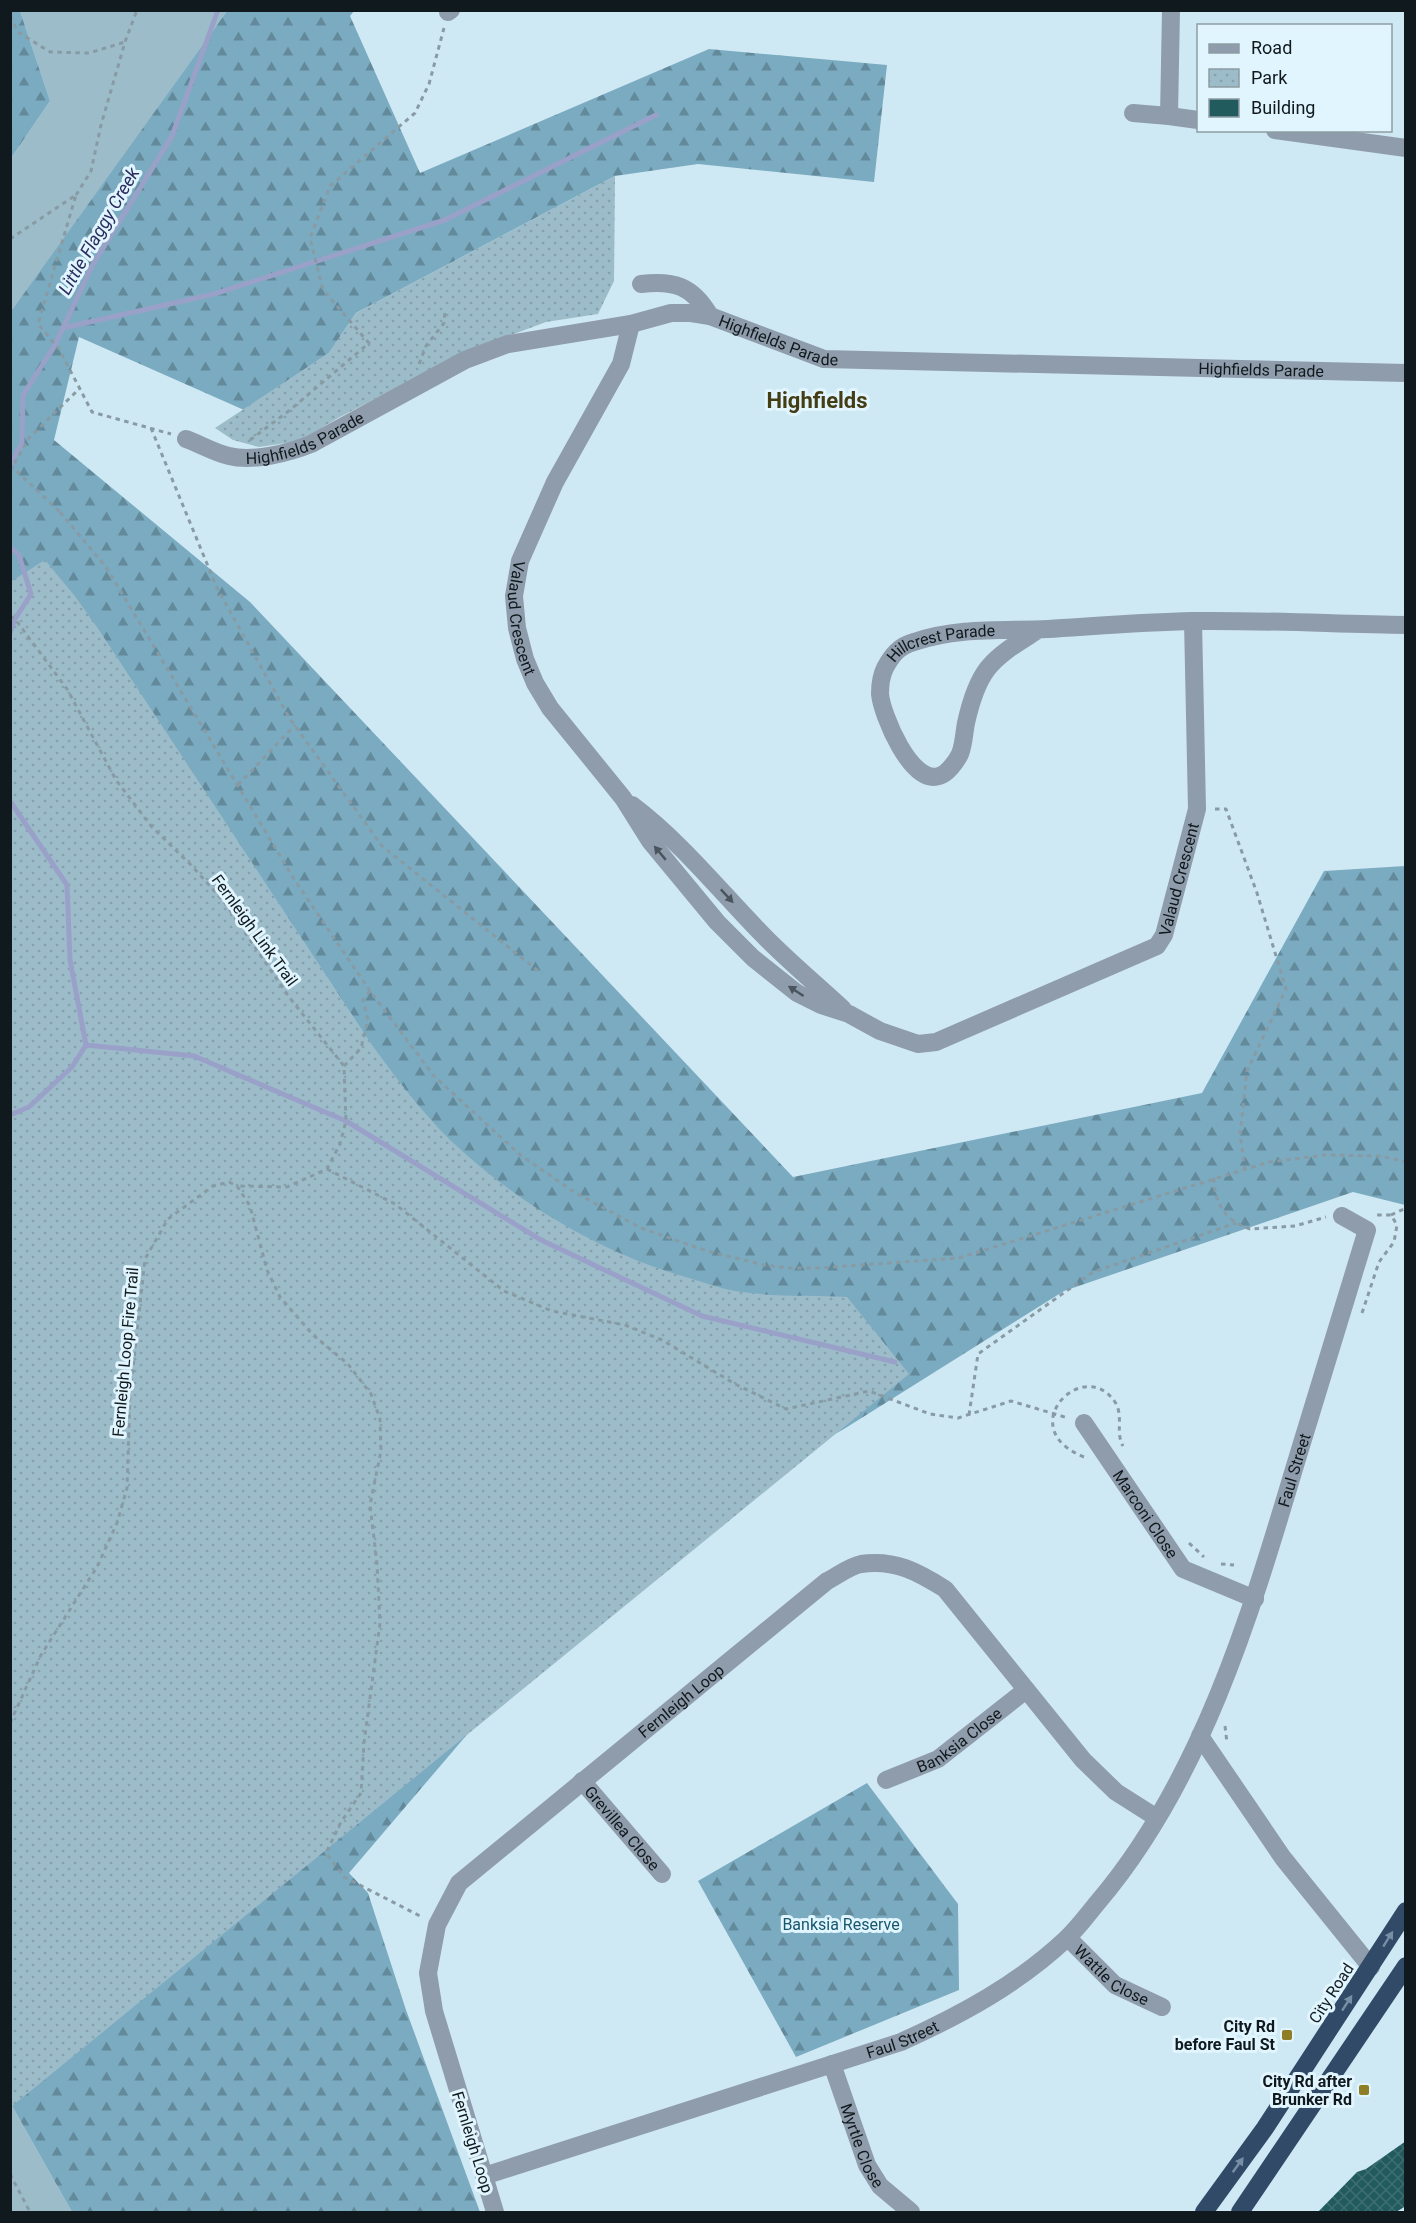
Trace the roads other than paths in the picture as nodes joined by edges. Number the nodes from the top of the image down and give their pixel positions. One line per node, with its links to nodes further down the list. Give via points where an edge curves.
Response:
1 (1171, 10): 3 (street)
2 (1133, 113): 3 (street)
3 (1169, 116): 4 (street)
4 (1197, 120)
5 (1290, 132): 6 (street)
6 (1406, 148)
7 (640, 284): 8 (street, via 675,285 693,292)
8 (710, 316): 9 (street, Highfields Parade, via 671,314); 10 (street, Highfields Parade, via 824,359)
9 (631, 324): 11 (street, Highfields Parade, via 508,344 465,360 291,452 248,458 228,456); 15 (street, Valaud Crescent, via 621,364 555,482 534,528 520,561 514,596 517,628 535,683 550,708)
10 (1406, 373)
11 (186, 439)
12 (1193, 621): 13 (street, Hillcrest Parade); 14 (street, Hillcrest Parade); 16 (street, Valaud Crescent, via 1197,809 1164,935 1157,946 936,1042 918,1044 880,1031)
13 (1406, 625)
14 (1038, 630): 14 (street, Hillcrest Parade, via 987,669 972,702 960,754 951,767 937,777 920,771 892,731 880,693 882,674 897,650 942,635 992,629)
15 (623, 798): 16 (street, Valaud Crescent, one-way to 16, via 654,822 763,936); 16 (street, Valaud Crescent, one-way to 15, via 796,993 753,958 717,922 650,841)
16 (849, 1014)
17 (1342, 1216): 19 (street, Faul Street, via 1367,1230)
18 (1084, 1423): 19 (street, Marconi Close, via 1183,1569)
19 (1255, 1599): 21 (street, Faul Street)
20 (1026, 1690): 22 (street, Banksia Close, via 938,1759); 23 (street, Fernleigh Loop, via 945,1589 916,1571 889,1564 859,1564 827,1581); 24 (street, Fernleigh Loop, via 1083,1760 1116,1792)
21 (1200, 1736): 24 (street, Faul Street); 28 (street, via 1283,1858)
22 (886, 1780)
23 (582, 1781): 25 (street, Grevillea Close); 32 (street, Fernleigh Loop, via 459,1883 437,1925 428,1973 434,2011)
24 (1157, 1818): 27 (street, Faul Street, via 1124,1871)
25 (662, 1874)
26 (1406, 1911): 28 (highway, City Road, one-way to 26)
27 (1068, 1938): 30 (street, Wattle Close, via 1115,1985); 31 (street, Faul Street, via 1016,1980 954,2018 901,2042)
28 (1371, 1966): 35 (highway, City Road, one-way to 28, via 1265,2128)
29 (1406, 1966): 36 (highway)
30 (1162, 2007)
31 (832, 2064): 32 (street, Faul Street); 34 (street, Myrtle Close, via 867,2165 880,2186)
32 (484, 2176): 33 (street, Fernleigh Loop)
33 (495, 2212)
34 (911, 2212)
35 (1204, 2212)
36 (1240, 2212)

